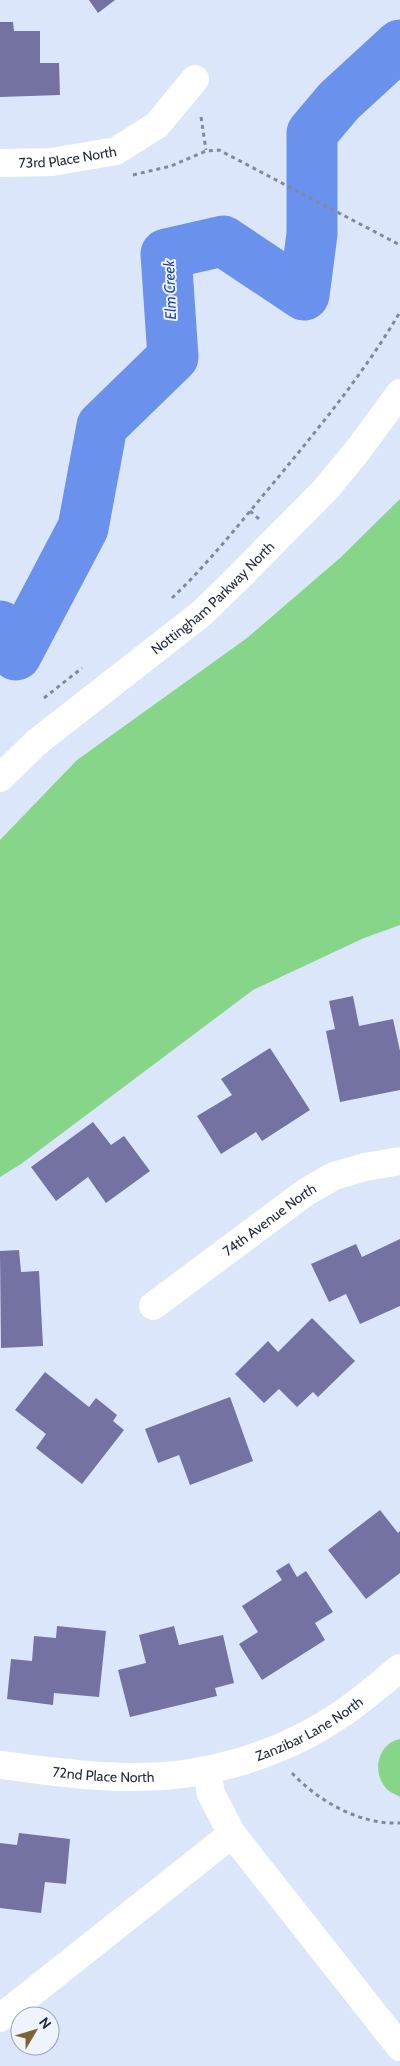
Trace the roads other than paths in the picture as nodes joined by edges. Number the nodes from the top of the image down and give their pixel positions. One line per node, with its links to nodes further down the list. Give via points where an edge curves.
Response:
1 (195, 79): 2 (street, 73rd Place North, via 157,125 116,151 52,162)
2 (0, 163)
3 (400, 393): 4 (street, Nottingham Parkway North, via 326,490 202,613 37,742)
4 (0, 778)
5 (400, 1161): 6 (street, 74th Avenue North, via 334,1176 306,1192)
6 (153, 1306)
7 (400, 1668): 9 (street, Zanzibar Lane North, via 340,1715 306,1734 265,1753)
8 (0, 1765): 9 (street, 72nd Place North, via 128,1778)
9 (207, 1771): 10 (street, via 210,1794)
10 (232, 1834): 11 (street); 12 (street)
11 (0, 2018)
12 (400, 2047)

